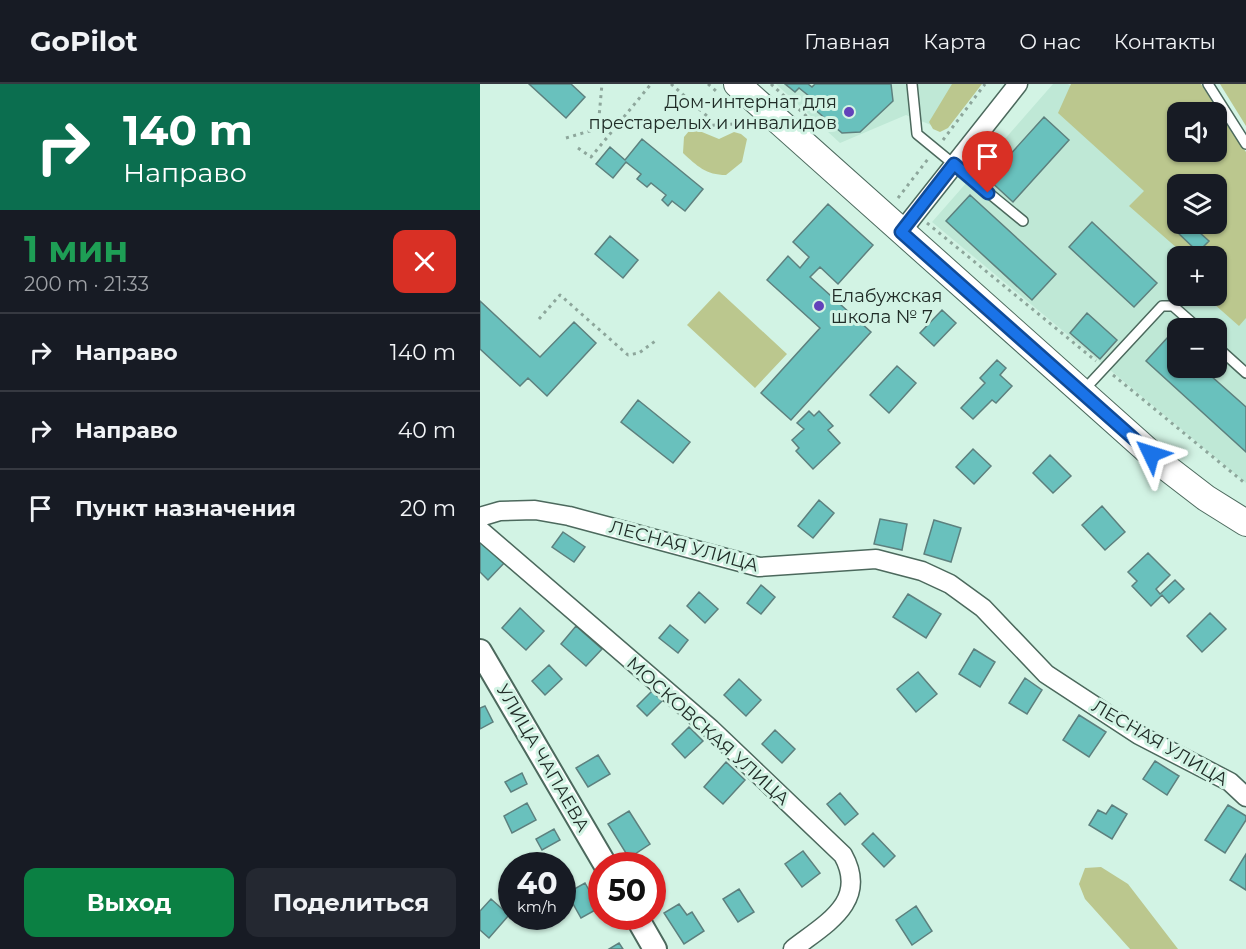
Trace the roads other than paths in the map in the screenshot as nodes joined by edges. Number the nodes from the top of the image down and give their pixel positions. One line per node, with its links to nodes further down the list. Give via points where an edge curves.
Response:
1 (737, 84): 8 (main road)
2 (912, 84): 6 (lane, via 917,134)
3 (1018, 84): 6 (street)
4 (1208, 84): 5 (lane)
5 (1246, 144)
6 (954, 164): 7 (lane); 8 (street)
7 (1023, 221)
8 (908, 223): 12 (main road)
9 (1187, 318): 12 (lane, via 1173,306 1162,306)
10 (1227, 356): 11 (lane)
11 (1246, 373)
12 (1081, 393): 14 (main road, via 1167,468)
13 (480, 516): 17 (street, ЛЕСНАЯ УЛИЦА, via 500,510 558,514 759,567 876,559 922,571 950,584 983,608 1046,675 1139,735 1230,782)
14 (1246, 523)
15 (480, 530): 21 (street, МОСКОВСКАЯ УЛИЦА, via 711,729 843,855 851,875 849,897 833,917)
16 (480, 651): 18 (street, УЛИЦА ЧАПАЕВА)
17 (1246, 796)
18 (598, 852)
19 (644, 930): 20 (street)
20 (655, 949)
21 (793, 949)

